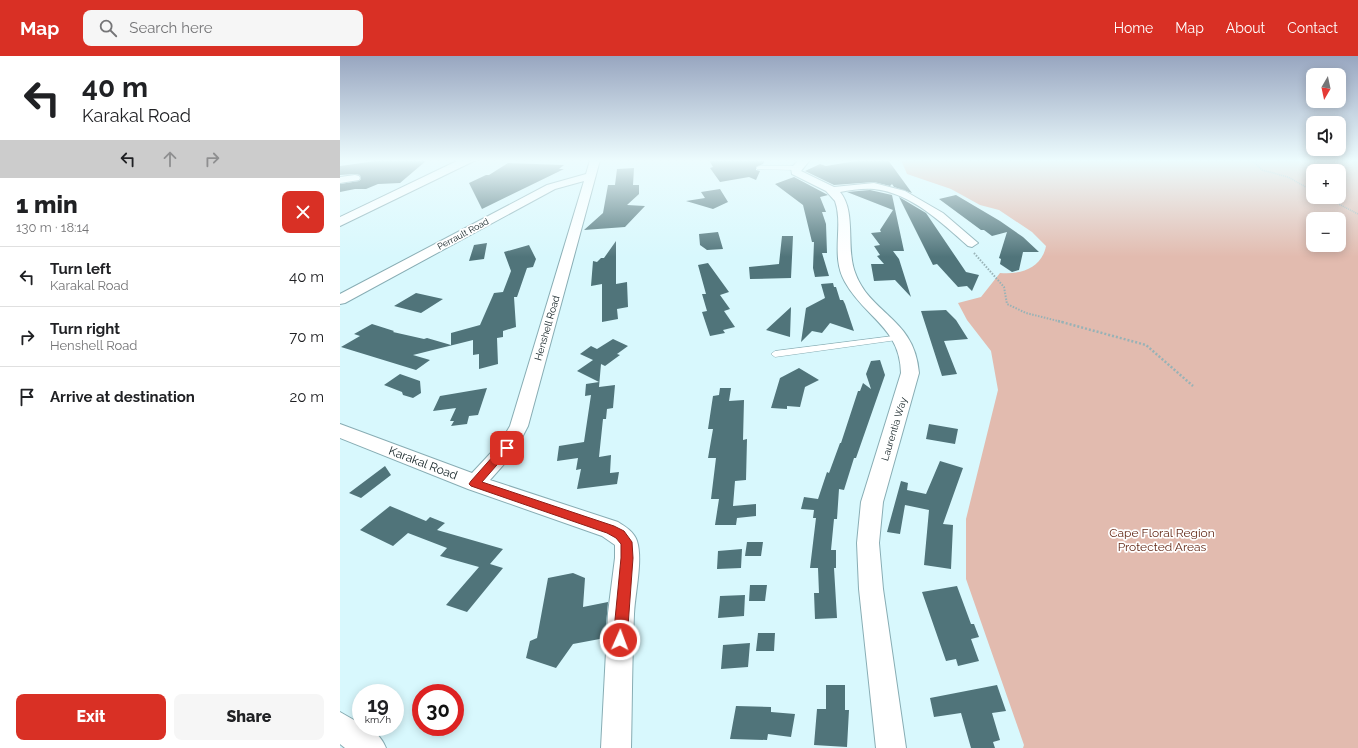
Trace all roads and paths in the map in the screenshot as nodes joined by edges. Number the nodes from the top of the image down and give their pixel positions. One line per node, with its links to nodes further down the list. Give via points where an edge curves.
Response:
1 (402, 192): 8 (street)
2 (541, 192): 10 (street, Perrault Road)
3 (585, 192): 15 (street, Henshell Road, via 519,426 507,448)
4 (835, 192): 11 (street, Laurentia Way, via 842,205 845,262 852,281)
5 (895, 192): 9 (street, via 926,206)
6 (1339, 204): 7 (path)
7 (1358, 214)
8 (340, 222)
9 (972, 243): 13 (path, via 973,252 978,259 1004,287 1007,304 1026,313 1146,345)
10 (340, 300)
11 (901, 337): 12 (lane); 19 (street, Laurentia Way, via 910,358 910,373 872,502 868,543 871,589)
12 (775, 354)
13 (1193, 386)
14 (340, 431): 15 (street, Karakal Road)
15 (475, 484): 18 (street, Karakal Road, via 610,529 626,542)
16 (340, 727): 17 (street)
17 (371, 748)
18 (616, 748)
19 (891, 748)

